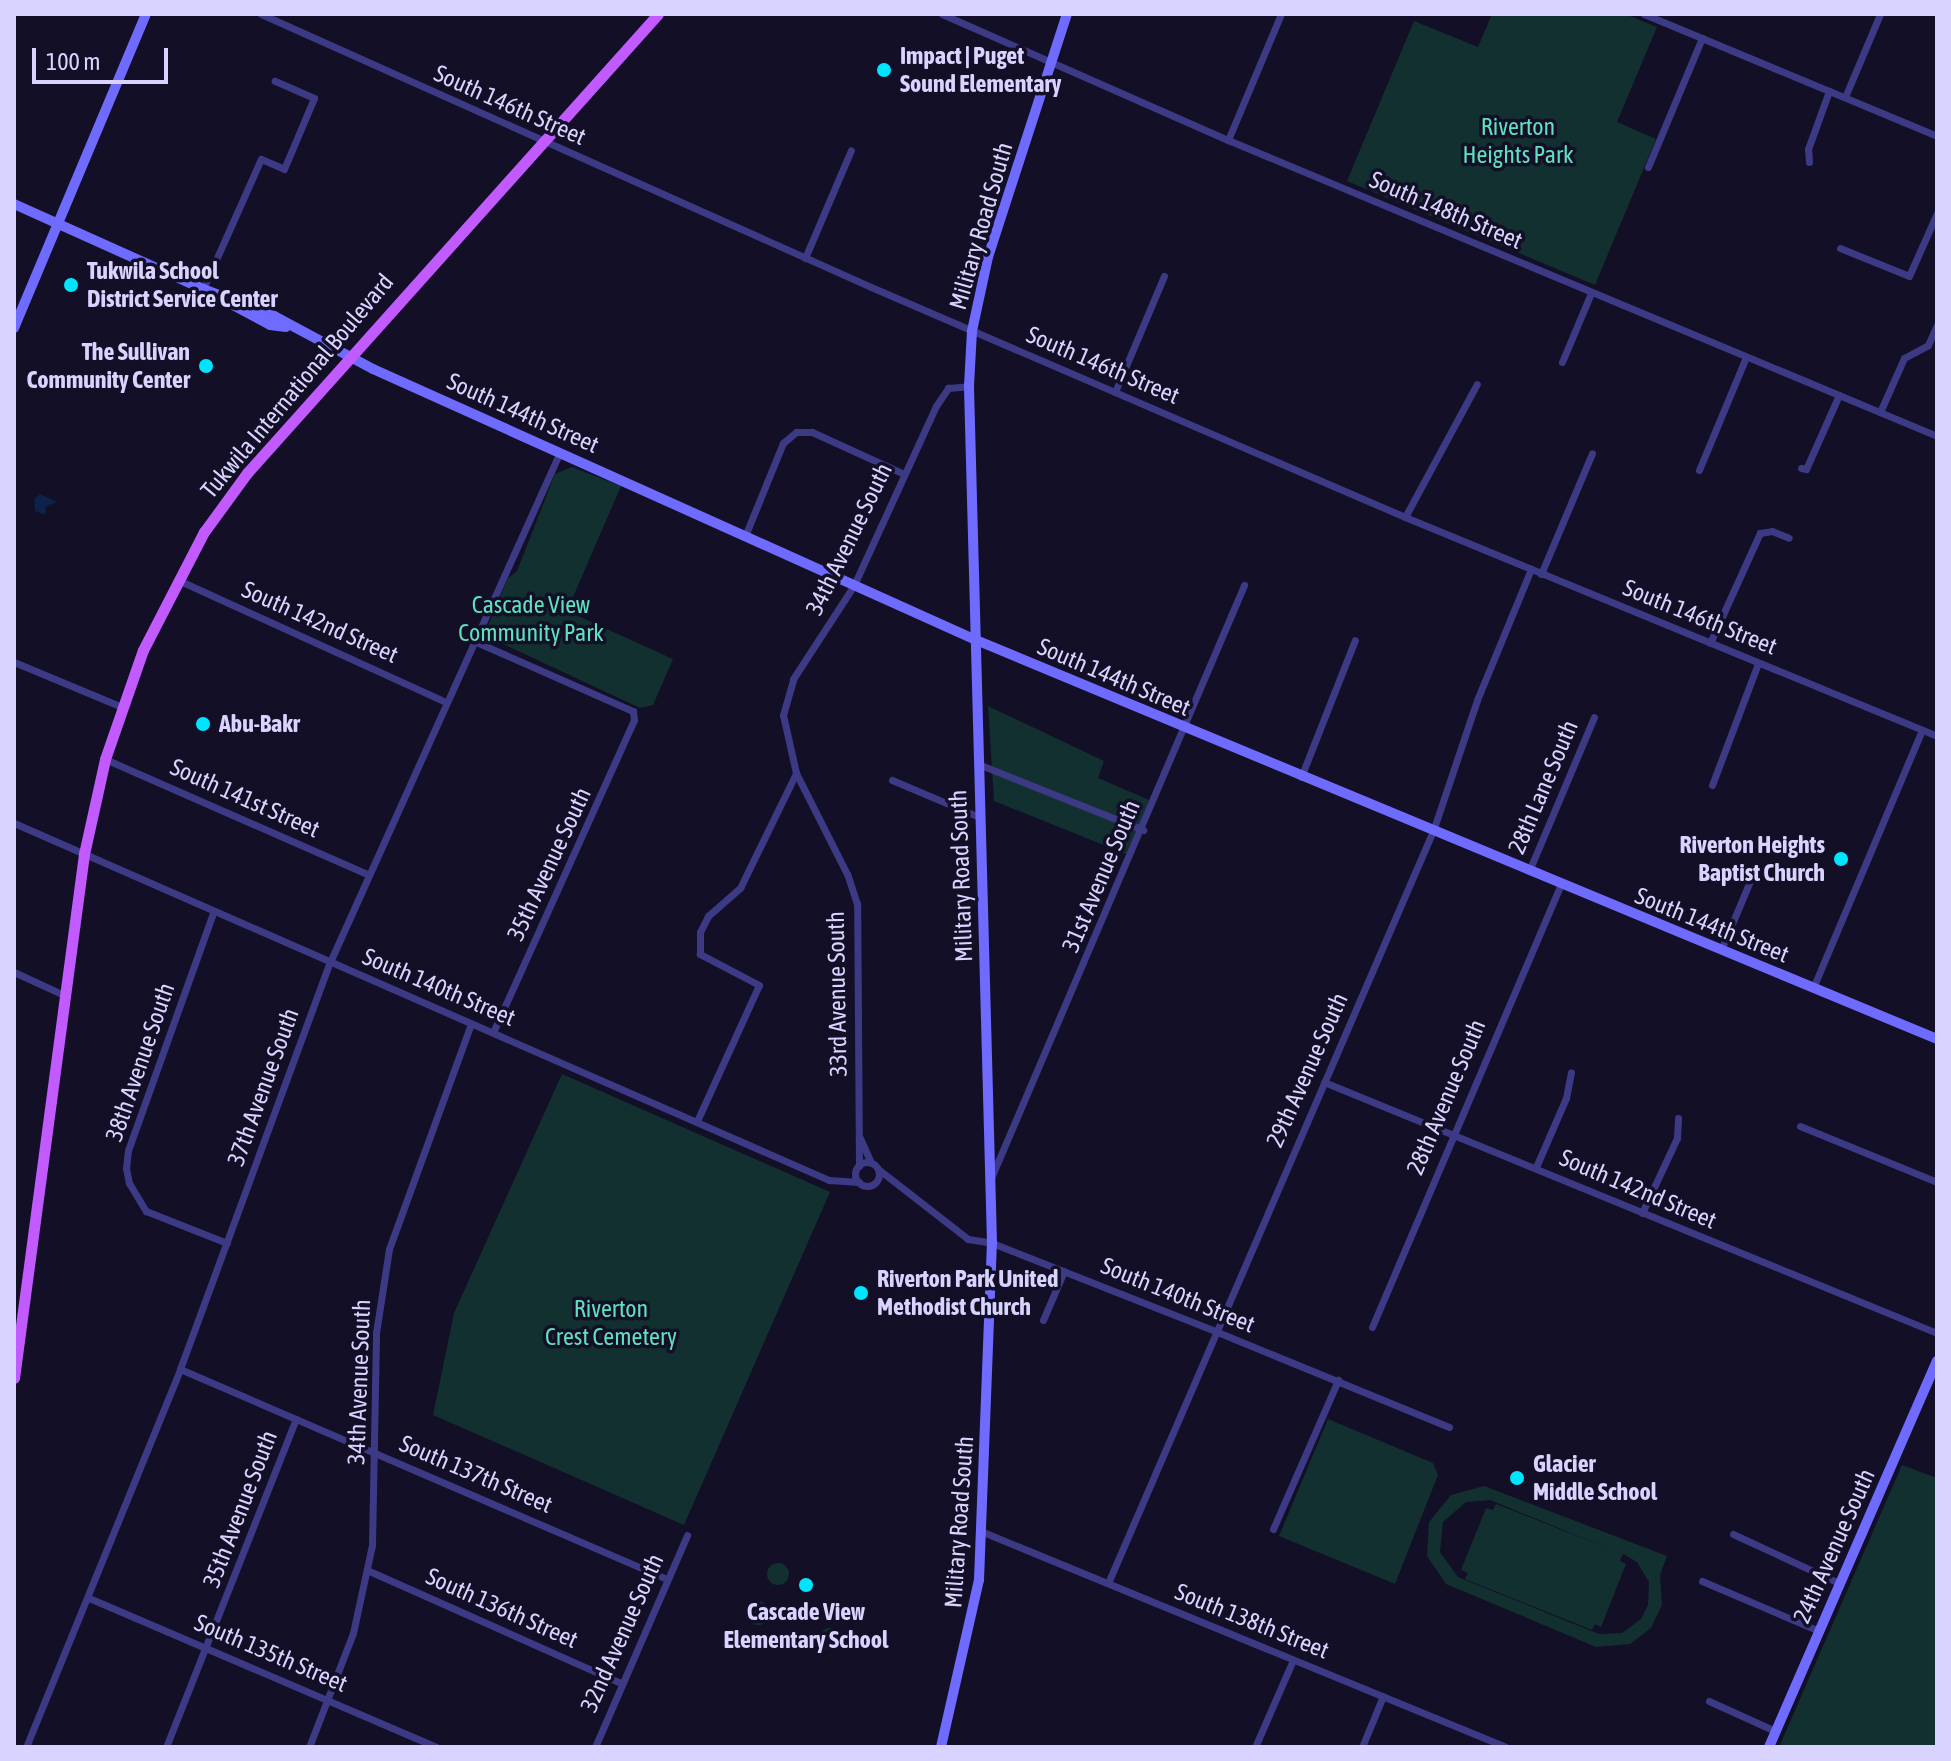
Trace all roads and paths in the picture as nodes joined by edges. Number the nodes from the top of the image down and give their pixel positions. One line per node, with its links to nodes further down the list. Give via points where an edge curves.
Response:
1 (146, 14): 22 (street)
2 (261, 14): 16 (street, South 146th Street)
3 (658, 14): 16 (main road, Tukwila International Boulevard)
4 (942, 14): 10 (street, South 148th Street)
5 (1067, 14): 10 (street, Military Road South)
6 (1281, 14): 15 (street)
7 (1645, 14): 9 (street)
8 (1880, 14): 13 (street)
9 (1702, 38): 12 (street); 19 (street)
10 (1050, 62): 15 (street, South 148th Street); 30 (street, Military Road South, via 988,257)
11 (275, 81): 26 (street, via 314,98 284,169 261,159)
12 (1829, 91): 13 (street); 18 (street)
13 (1845, 97): 14 (street)
14 (1937, 136)
15 (1228, 140): 27 (street, South 148th Street)
16 (542, 142): 24 (street, South 146th Street); 31 (main road, Tukwila International Boulevard)
17 (851, 150): 24 (street)
18 (1809, 162)
19 (1648, 167)
20 (14, 204): 22 (street, South 144th Street)
21 (1937, 213): 23 (street, via 1909,276)
22 (57, 223): 26 (street, South 144th Street); 29 (street)
23 (1840, 248)
24 (805, 258): 30 (street, South 146th Street)
25 (1164, 276): 36 (street)
26 (203, 289): 31 (street, South 144th Street, via 274,316)
27 (1591, 293): 32 (street, South 148th Street); 33 (street)
28 (1937, 325): 38 (street, via 1928,345 1904,358)
29 (14, 328)
30 (972, 331): 35 (street, Military Road South); 36 (street, South 146th Street)
31 (347, 356): 40 (street, South 144th Street); 50 (main road, Tukwila International Boulevard, via 247,473)
32 (1746, 357): 37 (street, South 148th Street); 43 (street)
33 (1562, 362)
34 (1477, 384): 45 (street)
35 (969, 386): 44 (street, 34th Avenue South, via 948,388 943,394); 53 (street, Military Road South)
36 (1115, 392): 45 (street, South 146th Street)
37 (1839, 395): 38 (street, South 148th Street); 42 (street, via 1806,469)
38 (1880, 412): 39 (street, South 148th Street)
39 (1937, 436)
40 (560, 451): 46 (street, South 144th Street); 55 (street, 37th Avenue South)
41 (1592, 453): 49 (street)
42 (1801, 468)
43 (1699, 470)
44 (904, 474): 46 (street, via 812,432 796,432 783,443); 51 (street, 34th Avenue South)
45 (1405, 517): 48 (street, South 146th Street)
46 (745, 536): 51 (street, South 144th Street)
47 (1789, 538): 56 (street, via 1772,531 1760,533)
48 (1531, 569): 49 (street, South 146th Street); 74 (street, 29th Avenue South, via 1477,700)
49 (1541, 574): 56 (street, South 146th Street)
50 (177, 579): 59 (street, South 142nd Street); 60 (main road, Tukwila International Boulevard)
51 (854, 585): 53 (street, South 144th Street); 67 (street, 34th Avenue South, via 803,662 787,697 783,732)
52 (1244, 585): 62 (street, 31st Avenue South)
53 (976, 640): 62 (street, South 144th Street); 66 (street, Military Road South)
54 (1355, 640): 68 (street)
55 (474, 641): 59 (street, 37th Avenue South); 87 (street, 35th Avenue South, via 633,711 632,734)
56 (1710, 643): 58 (street, South 146th Street)
57 (14, 662): 60 (street)
58 (1758, 663): 63 (street, South 146th Street); 70 (street)
59 (446, 702): 78 (street, 37th Avenue South)
60 (122, 707): 65 (main road, Tukwila International Boulevard)
61 (1594, 717): 77 (street, 28th Lane South)
62 (1186, 730): 68 (street, South 144th Street); 73 (street, 31st Avenue South)
63 (1922, 730): 64 (street, South 146th Street); 84 (street)
64 (1937, 736)
65 (105, 759): 75 (main road, Tukwila International Boulevard); 78 (street, South 141st Street)
66 (978, 764): 71 (street, Military Road South); 73 (street)
67 (796, 773): 92 (street, via 740,888 708,916 700,932 700,954 759,985); 94 (street, 33rd Avenue South, via 857,904)
68 (1301, 777): 74 (street, South 144th Street)
69 (892, 780): 71 (street)
70 (1712, 785)
71 (979, 817): 99 (street, Military Road South)
72 (14, 823): 75 (street, South 140th Street)
73 (1143, 830): 99 (street, 31st Avenue South)
74 (1433, 831): 77 (street, South 144th Street); 90 (street, 29th Avenue South)
75 (84, 854): 80 (street, South 140th Street); 85 (main road, Tukwila International Boulevard)
76 (1755, 869): 81 (street)
77 (1529, 871): 79 (street, South 144th Street)
78 (369, 875): 82 (street, 37th Avenue South)
79 (1561, 884): 81 (street, South 144th Street); 95 (street, 28th Avenue South)
80 (213, 913): 82 (street, South 140th Street); 104 (street, 38th Avenue South, via 128,1150 129,1183 156,1218)
81 (1721, 950): 84 (street, South 144th Street)
82 (330, 962): 86 (street, South 140th Street); 104 (street, 37th Avenue South)
83 (14, 972): 85 (street)
84 (1813, 988): 88 (street, South 144th Street)
85 (66, 996): 113 (main road, Tukwila International Boulevard)
86 (471, 1024): 87 (street, South 140th Street); 117 (street, 34th Avenue South, via 389,1249 376,1333)
87 (493, 1032): 92 (street, South 140th Street)
88 (1936, 1035)
89 (1571, 1072): 97 (street, via 1566,1098)
90 (1324, 1082): 95 (street, South 142nd Street); 109 (street, 29th Avenue South)
91 (1678, 1118): 103 (street, via 1677,1138)
92 (697, 1121): 98 (street, South 140th Street, via 829,1180)
93 (1800, 1126): 101 (street)
94 (858, 1133): 96 (street, 33rd Avenue South); 98 (street, 33rd Avenue South)
95 (1450, 1134): 97 (street, South 142nd Street); 108 (street, 28th Avenue South)
96 (875, 1166): 98 (street); 100 (street); 102 (street, South 140th Street)
97 (1536, 1167): 103 (street, South 142nd Street)
98 (856, 1176): 100 (street, via 869,1186)
99 (990, 1180): 105 (street, Military Road South)
100 (877, 1181): 102 (street, South 140th Street)
101 (1937, 1182)
102 (901, 1189): 105 (street, South 140th Street, via 968,1239)
103 (1642, 1213): 110 (street, South 142nd Street)
104 (227, 1243): 112 (street, 37th Avenue South)
105 (992, 1243): 106 (street, South 140th Street); 119 (street, Military Road South)
106 (1064, 1271): 107 (street); 109 (street, South 140th Street)
107 (1043, 1320)
108 (1372, 1327)
109 (1215, 1331): 114 (street, South 140th Street); 125 (street, 29th Avenue South)
110 (1937, 1333)
111 (1937, 1361): 126 (street, 24th Avenue South)
112 (180, 1369): 115 (street, South 137th Street); 127 (street, 37th Avenue South)
113 (14, 1378)
114 (1338, 1380): 116 (street, South 140th Street); 118 (street)
115 (296, 1419): 117 (street, South 137th Street); 129 (street, 35th Avenue South)
116 (1449, 1427)
117 (376, 1453): 122 (street, 34th Avenue South); 123 (street, South 137th Street)
118 (1273, 1529)
119 (983, 1532): 125 (street, South 138th Street); 141 (street, Military Road South, via 968,1646)
120 (1733, 1534): 126 (street)
121 (687, 1535): 123 (street, 32nd Avenue South)
122 (367, 1570): 131 (street, South 136th Street); 133 (street, 34th Avenue South, via 353,1633)
123 (667, 1579): 131 (street, 32nd Avenue South)
124 (1702, 1581): 128 (street)
125 (1108, 1583): 130 (street, South 138th Street)
126 (1839, 1583): 128 (street, 24th Avenue South)
127 (89, 1598): 129 (street, South 135th Street); 136 (street, 37th Avenue South)
128 (1819, 1631): 135 (street, 24th Avenue South)
129 (208, 1648): 133 (street, South 135th Street); 137 (street, 35th Avenue South)
130 (1293, 1660): 132 (street, South 138th Street); 142 (street)
131 (621, 1683): 140 (street, 32nd Avenue South)
132 (1383, 1696): 143 (street); 144 (street, South 138th Street)
133 (329, 1701): 138 (street, 34th Avenue South); 139 (street, South 135th Street)
134 (1709, 1701): 135 (street)
135 (1775, 1731): 145 (street, 24th Avenue South)
136 (26, 1747)
137 (166, 1747)
138 (309, 1747)
139 (436, 1747)
140 (595, 1747)
141 (941, 1747)
142 (1255, 1747)
143 (1362, 1747)
144 (1506, 1747)
145 (1769, 1747)

